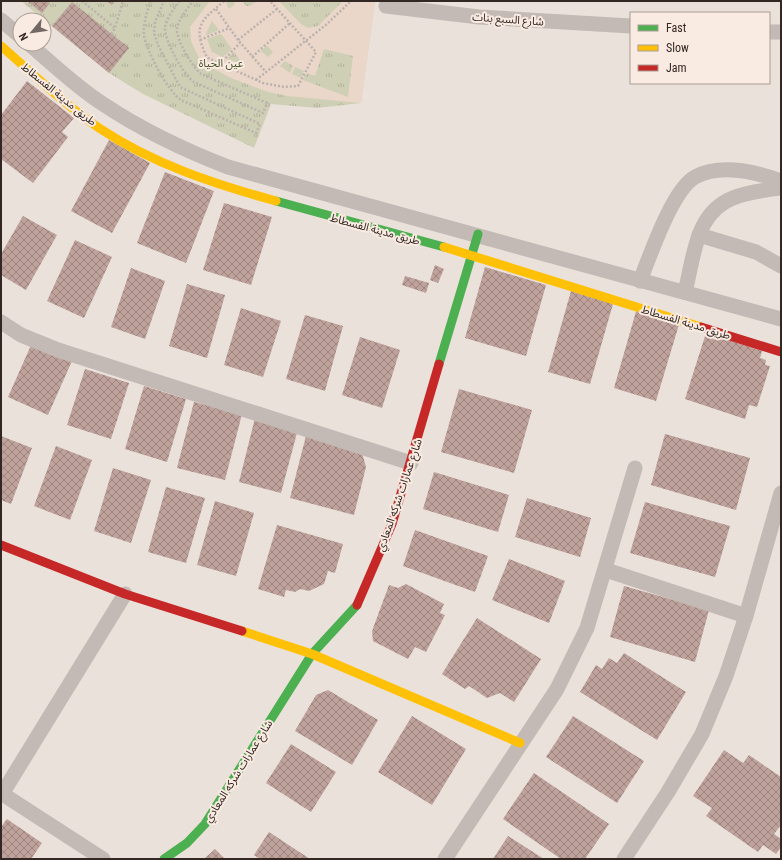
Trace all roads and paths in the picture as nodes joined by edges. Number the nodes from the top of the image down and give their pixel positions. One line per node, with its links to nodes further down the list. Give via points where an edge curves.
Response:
1 (82, 1): 16 (path)
2 (123, 1): 16 (path)
3 (151, 1): 4 (path, via 144,28 146,44 173,94 181,100 256,133 260,124 185,91 178,84 154,33 155,22)
4 (164, 1)
5 (180, 1): 6 (path, via 168,21 165,35 186,76 263,113 267,103 201,74 193,66 178,38 177,31)
6 (193, 1)
7 (224, 1): 12 (path)
8 (270, 1): 11 (path)
9 (352, 1): 23 (path)
10 (386, 6): 15 (street, شارع السبع بنات, via 479,17)
11 (277, 8): 14 (path); 24 (path)
12 (216, 9): 17 (path); 22 (path, via 201,22)
13 (1, 20): 18 (street)
14 (290, 23): 23 (path); 27 (path)
15 (630, 26)
16 (115, 28): 21 (path)
17 (229, 28): 22 (path); 24 (path)
18 (12, 29)
19 (770, 32): 20 (street)
20 (781, 32)
21 (111, 34)
22 (200, 40): 28 (path, via 206,56)
23 (306, 41): 29 (path); 30 (path, via 316,52 298,86 271,85)
24 (239, 42): 27 (path); 28 (path)
25 (1, 46): 35 (street, طريق مدينة الفسطاط, via 99,127 164,164 221,186)
26 (39, 52): 33 (street, طريق مدينة الفسطاط, via 102,104 156,136 195,154 228,167)
27 (252, 57): 29 (path)
28 (220, 64): 30 (path)
29 (266, 72): 30 (path)
30 (255, 80)
31 (781, 181): 37 (street, via 761,174 725,170 704,173 694,178 686,185 658,233)
32 (781, 188): 34 (street, via 747,193 720,204 708,215)
33 (478, 234): 35 (street, شارع عمارات شركه المعادي); 37 (street, طريق مدينة الفسطاط)
34 (699, 235): 36 (street, via 756,252); 38 (street)
35 (472, 255): 41 (street, طريق مدينة الفسطاط); 42 (street, شارع عمارات شركه المعادي)
36 (781, 266)
37 (640, 281): 38 (street, طريق مدينة الفسطاط)
38 (685, 292): 39 (street, طريق مدينة الفسطاط)
39 (781, 319)
40 (1, 322): 42 (street, via 22,335 58,350)
41 (781, 352)
42 (411, 463): 49 (street, شارع عمارات شركه المعادي, via 392,524 358,604)
43 (635, 468): 46 (street)
44 (781, 494): 48 (street)
45 (1, 545): 47 (street)
46 (606, 570): 48 (street); 50 (street, via 587,628 561,682)
47 (125, 594): 49 (street); 51 (street)
48 (746, 616): 55 (street, via 726,676 702,734)
49 (312, 654): 50 (street); 53 (street, شارع عمارات شركه المعادي, via 205,824 187,843)
50 (520, 743): 54 (street)
51 (2, 794): 52 (street)
52 (103, 859)
53 (164, 859)
54 (445, 859)
55 (624, 859)

